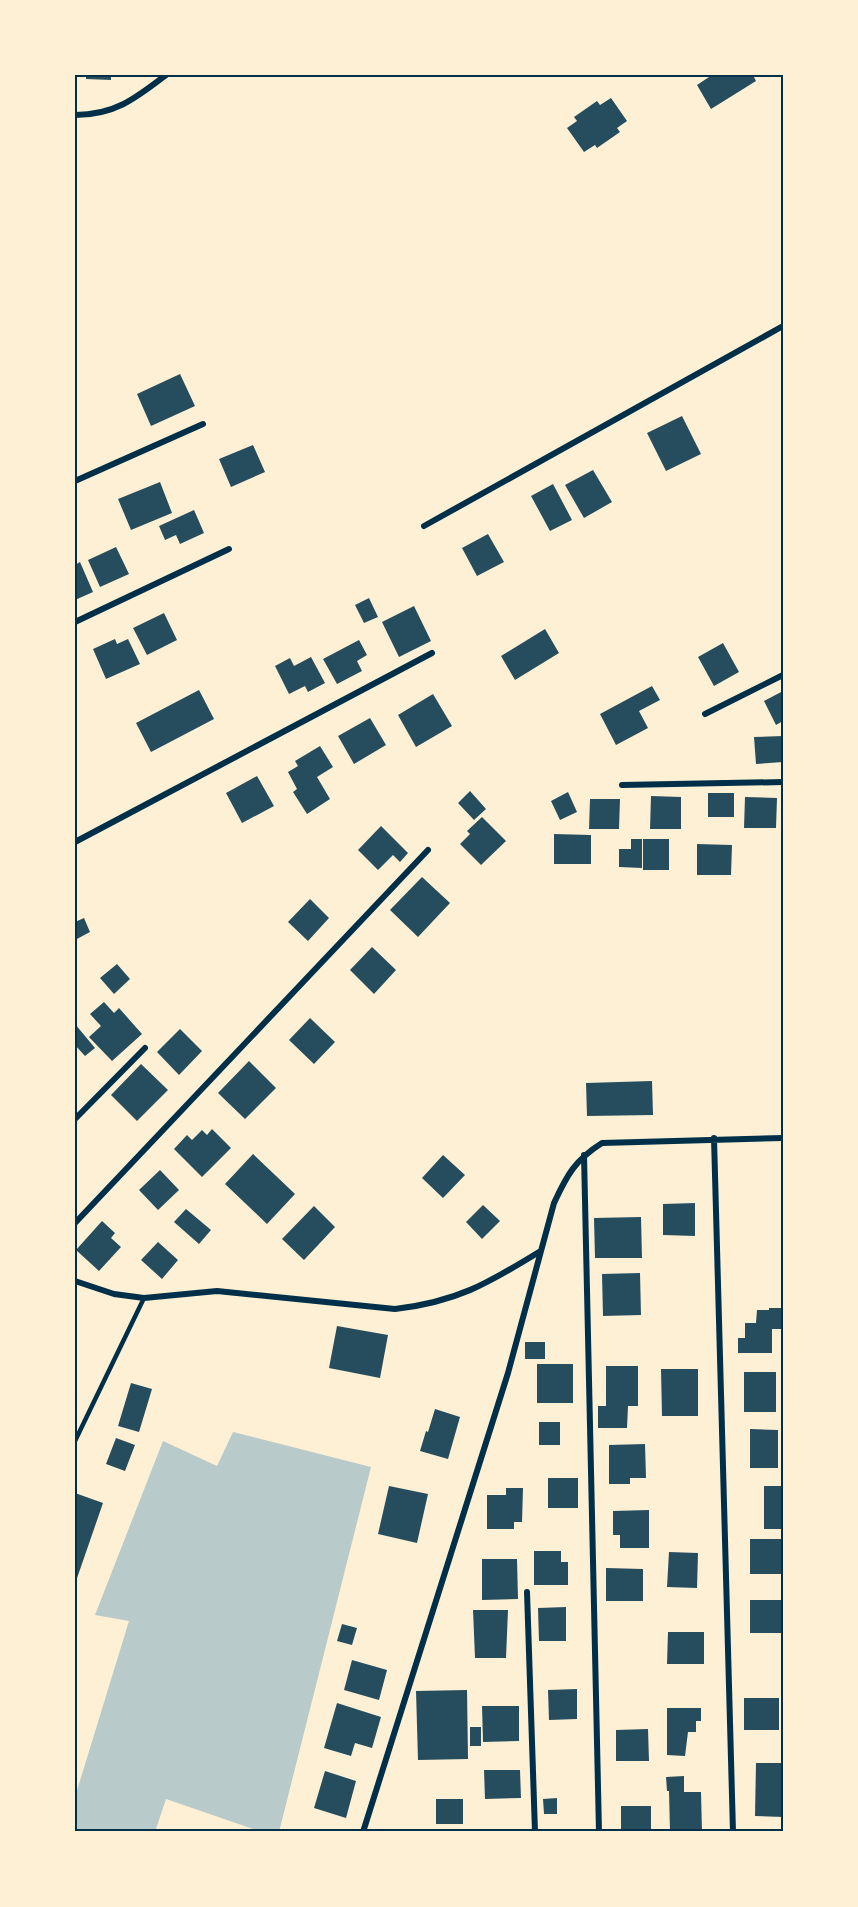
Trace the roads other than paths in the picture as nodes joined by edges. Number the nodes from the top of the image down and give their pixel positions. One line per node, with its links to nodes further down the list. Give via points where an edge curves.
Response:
1 (166, 75): 2 (street, via 106,112)
2 (75, 115)
3 (783, 326): 6 (street)
4 (203, 424): 5 (street)
5 (75, 481)
6 (424, 526)
7 (229, 549): 8 (street)
8 (75, 622)
9 (432, 653): 14 (street)
10 (783, 675): 11 (street)
11 (705, 714)
12 (783, 782): 13 (street)
13 (622, 785)
14 (75, 842)
15 (428, 850): 21 (street)
16 (145, 1048): 17 (street)
17 (75, 1119)
18 (714, 1138): 19 (street); 20 (street, via 602,1143); 30 (street)
19 (783, 1138)
20 (584, 1154): 22 (street, via 554,1203); 29 (street)
21 (75, 1223)
22 (539, 1252): 24 (street, via 490,1282 422,1306 395,1309 217,1291); 27 (street, via 500,1400)
23 (75, 1281): 24 (street, via 114,1294)
24 (144, 1298): 25 (lane)
25 (75, 1441)
26 (527, 1592): 28 (street)
27 (363, 1832)
28 (534, 1832)
29 (599, 1832)
30 (733, 1832)

